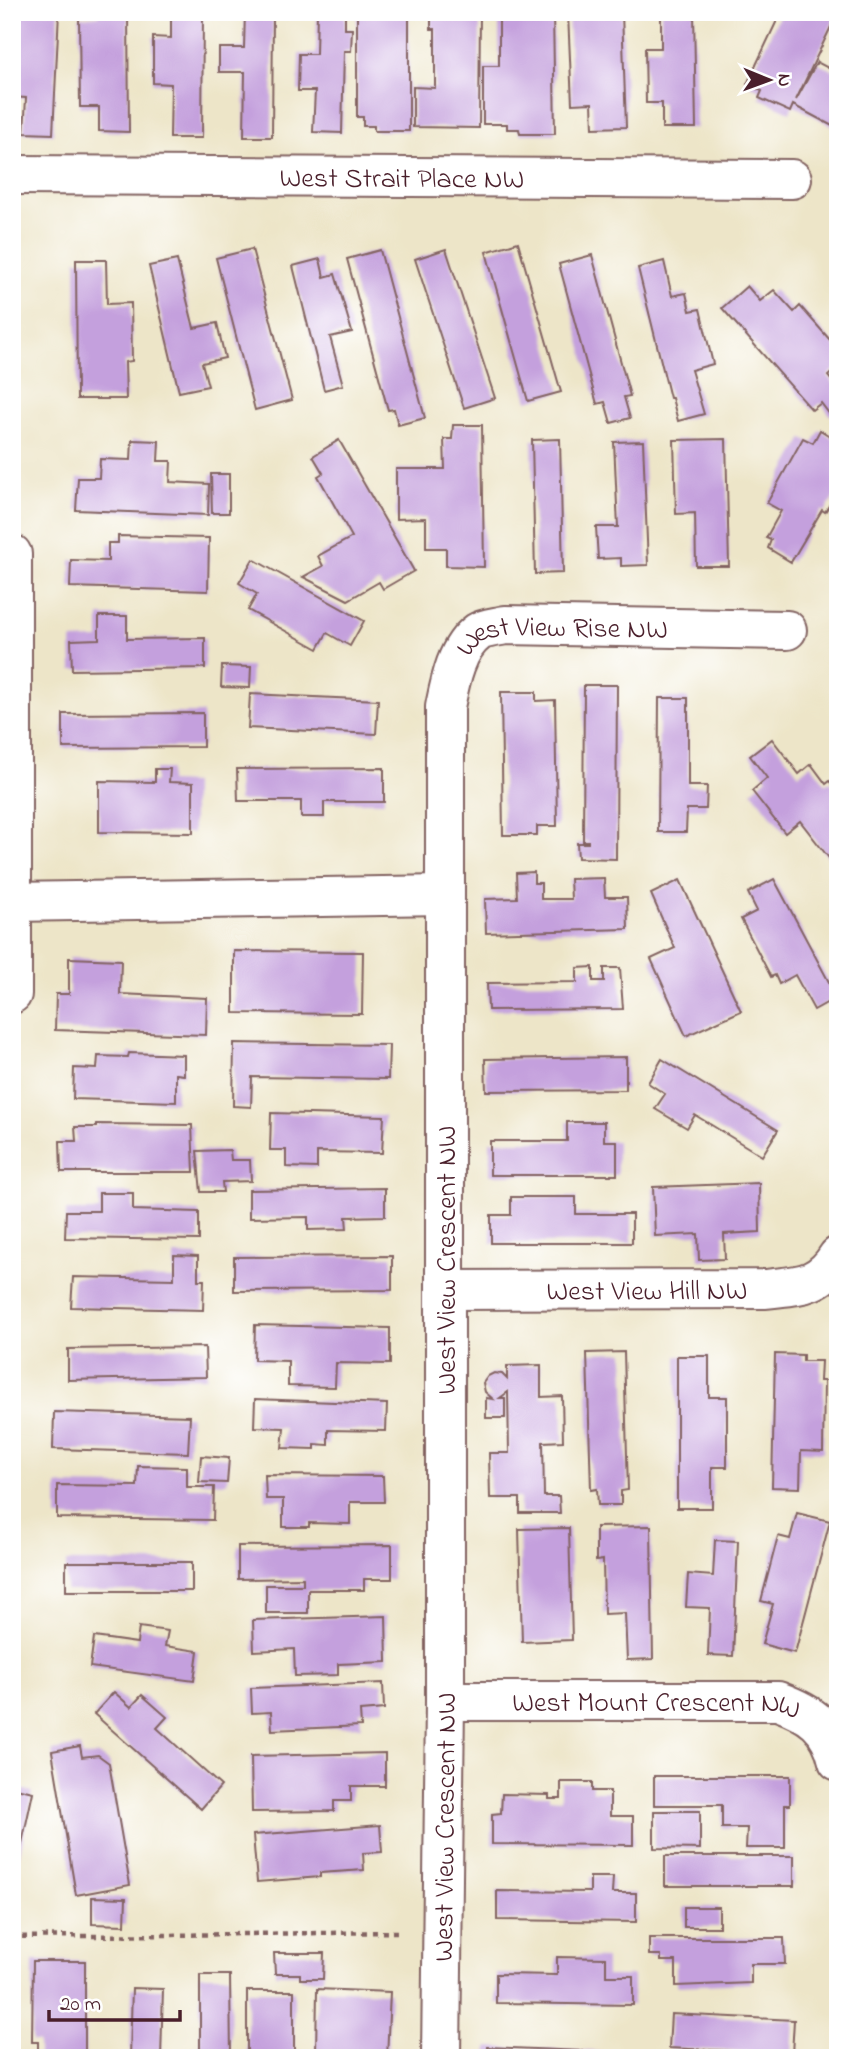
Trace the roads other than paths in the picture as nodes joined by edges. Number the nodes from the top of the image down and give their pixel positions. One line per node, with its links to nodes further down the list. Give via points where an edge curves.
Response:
1 (12, 175): 2 (street, West Strait Place NW)
2 (792, 179)
3 (12, 554): 6 (street)
4 (787, 630): 5 (street, West View Rise NW, via 505,625 479,631 452,674 445,707)
5 (444, 895): 6 (street); 9 (street, West View Crescent NW)
6 (13, 902): 7 (street)
7 (12, 994)
8 (838, 1256): 9 (street, West View Hill NW, via 829,1271 811,1282 766,1289)
9 (446, 1290): 10 (street, West View Crescent NW)
10 (445, 1701): 11 (street, West Mount Crescent NW, via 778,1701 799,1709 827,1731); 12 (street, West View Crescent NW)
11 (838, 1762)
12 (441, 2058)

